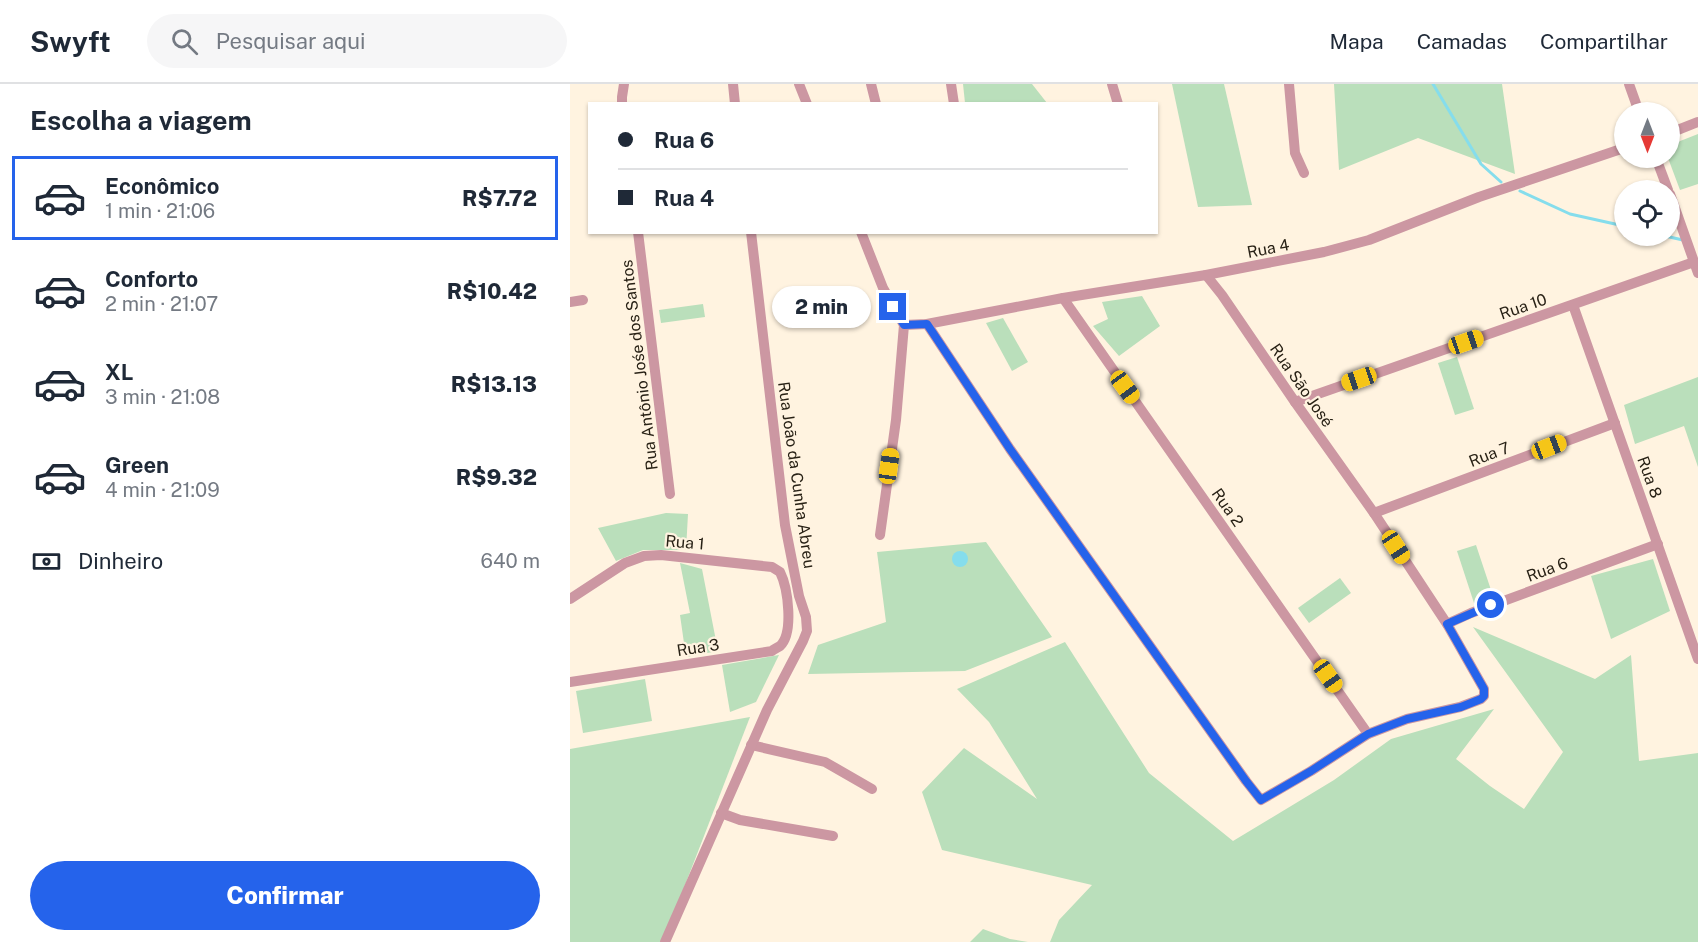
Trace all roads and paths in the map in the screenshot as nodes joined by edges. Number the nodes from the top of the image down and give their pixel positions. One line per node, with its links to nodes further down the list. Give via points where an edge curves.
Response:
1 (624, 84): 9 (street)
2 (733, 84): 10 (street)
3 (799, 84): 11 (street)
4 (871, 84): 12 (street)
5 (951, 84): 13 (street)
6 (1112, 84): 14 (street)
7 (1289, 84): 19 (street, via 1295,153)
8 (1629, 84): 15 (street)
9 (622, 102)
10 (735, 102)
11 (806, 102)
12 (876, 102)
13 (954, 102)
14 (1117, 102)
15 (1635, 102)
16 (1698, 122): 17 (street)
17 (1680, 128)
18 (1614, 151): 25 (street, Rua 4, via 1479,197 1369,240)
19 (1304, 173)
20 (1680, 223): 24 (street)
21 (638, 234): 34 (street, Rua Antônio Jośe dos Santos)
22 (751, 234): 38 (street, Rua João da Cunha Abreu)
23 (862, 234): 31 (street, via 883,288)
24 (1696, 268): 29 (street, Rua 10)
25 (1206, 275): 26 (street, Rua 4); 32 (street, Rua São José)
26 (1063, 298): 30 (street, Rua 4); 43 (street, Rua 2)
27 (584, 300): 28 (street)
28 (570, 302)
29 (1572, 305): 32 (street, Rua 10); 33 (street, Rua 8)
30 (927, 324): 31 (street, Rua 4); 43 (street, via 1010,449 1261,800)
31 (904, 325): 36 (street)
32 (1294, 402): 35 (street, Rua São José)
33 (1615, 423): 35 (street, Rua 7); 37 (street, Rua 8)
34 (670, 494)
35 (1374, 513): 40 (street)
36 (880, 535)
37 (1658, 544): 40 (street, Rua 6); 41 (street, Rua 8)
38 (793, 597): 39 (street, Rua 1, via 780,572 772,567 661,555 625,563); 42 (street, Rua 3, via 785,639 771,651); 44 (street, Rua João da Cunha Abreu, via 806,617 807,631)
39 (570, 600)
40 (1447, 624): 43 (street, via 1484,689 1484,696)
41 (1698, 659)
42 (570, 682)
43 (1368, 734)
44 (751, 745): 45 (street, via 825,762); 46 (street, Rua João da Cunha Abreu)
45 (872, 789)
46 (722, 813): 47 (street, via 740,820); 48 (street, Rua João da Cunha Abreu)
47 (833, 836)
48 (665, 942)

